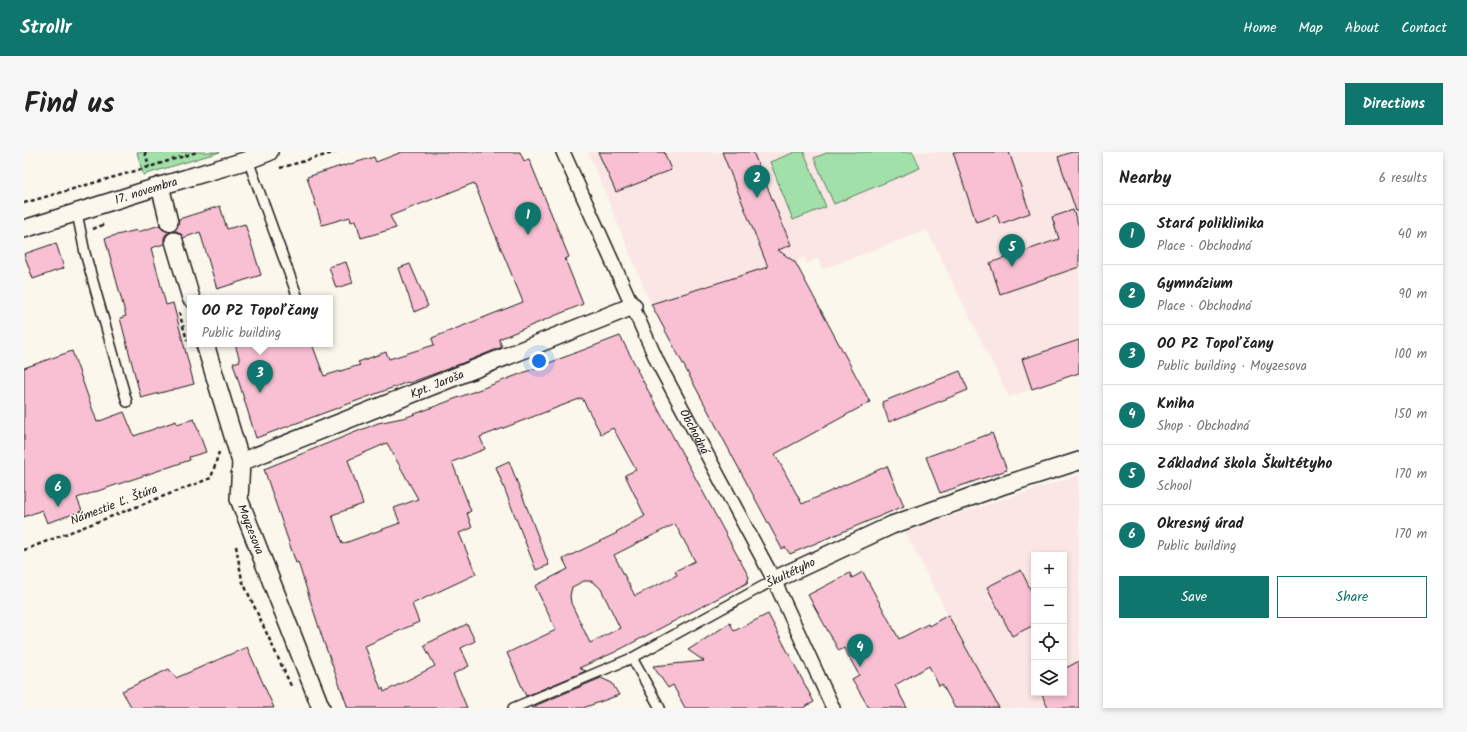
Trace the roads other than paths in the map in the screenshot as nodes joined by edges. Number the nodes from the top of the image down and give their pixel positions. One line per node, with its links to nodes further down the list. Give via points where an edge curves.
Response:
1 (269, 152): 3 (street, 17. novembra)
2 (563, 152): 11 (street, Obchodná)
3 (248, 160): 4 (street, 17. novembra); 10 (lane)
4 (160, 186): 5 (street, 17. novembra); 6 (street)
5 (77, 213): 7 (street, 17. novembra); 13 (lane, via 85,252)
6 (169, 222)
7 (24, 229)
8 (174, 241): 9 (street)
9 (190, 295)
10 (297, 295)
11 (633, 306): 14 (street, Kpt. Jaroša); 16 (street, Obchodná, via 658,363)
12 (198, 347): 14 (street, Moyzesova)
13 (127, 402)
14 (241, 462): 18 (street, Moyzesova, via 239,499)
15 (1079, 462): 16 (street, Škultétyho, via 1001,486 892,525)
16 (774, 580): 17 (lane, Škultétyho); 21 (street, Obchodná)
17 (632, 658): 19 (lane, Škultétyho); 20 (lane)
18 (321, 708)
19 (513, 708)
20 (660, 708)
21 (833, 708)

